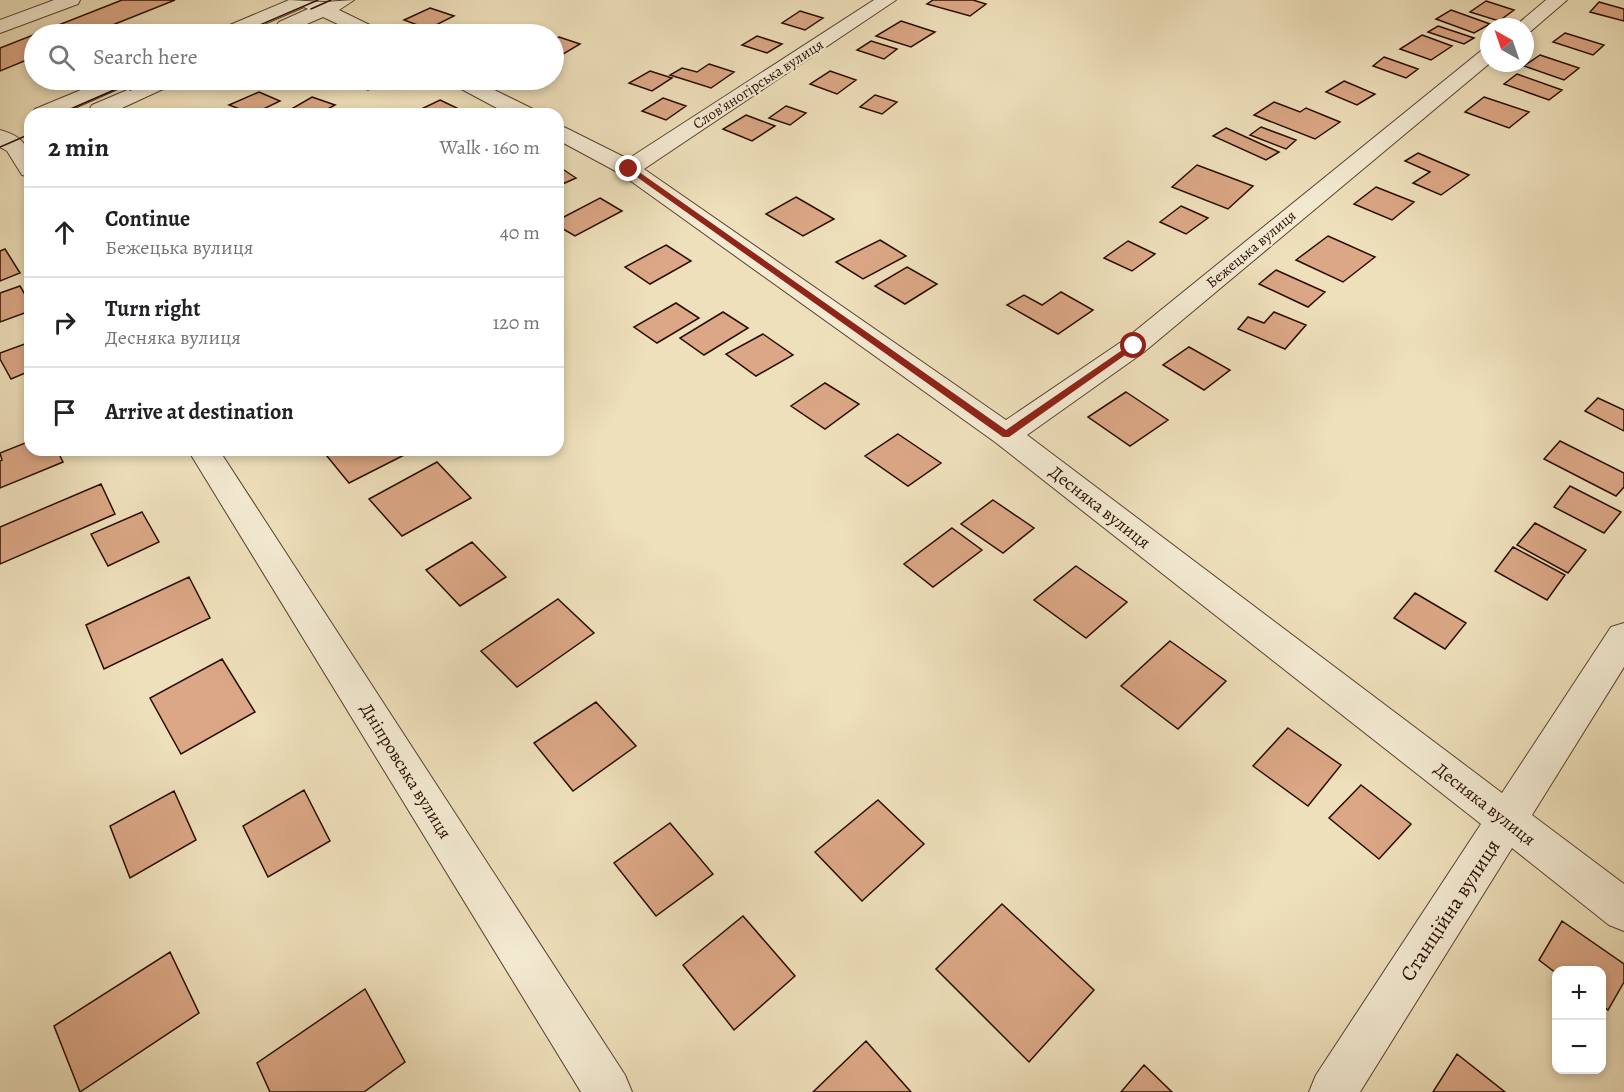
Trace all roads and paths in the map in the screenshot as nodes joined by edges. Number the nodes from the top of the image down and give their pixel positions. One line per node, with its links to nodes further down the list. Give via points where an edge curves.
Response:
1 (71, 0): 11 (street)
2 (305, 0): 6 (street); 8 (street)
3 (345, 0): 6 (street)
4 (887, 0): 23 (street, Слов’яногірська вулиця)
5 (1558, 0): 7 (street)
6 (325, 9): 9 (street); 10 (street)
7 (1534, 19)
8 (249, 24)
9 (291, 24)
10 (354, 24)
11 (0, 27)
12 (1480, 61): 24 (street, Бежецька вулиця, via 1134,346)
13 (99, 90): 16 (street)
14 (144, 90): 17 (street)
15 (478, 90): 18 (street)
16 (57, 108)
17 (104, 108)
18 (513, 108)
19 (24, 126): 21 (street)
20 (564, 134): 23 (street, Десняка вулиця)
21 (9, 142): 22 (street)
22 (24, 162)
23 (629, 169): 24 (street, Десняка вулиця)
24 (1006, 435): 27 (street, Десняка вулиця)
25 (207, 456): 29 (street, Дніпровська вулиця)
26 (1624, 637): 27 (street, Станційна вулиця)
27 (1508, 821): 28 (street, Десняка вулиця); 30 (street, Станційна вулиця)
28 (1624, 910)
29 (608, 1092)
30 (1333, 1092)

